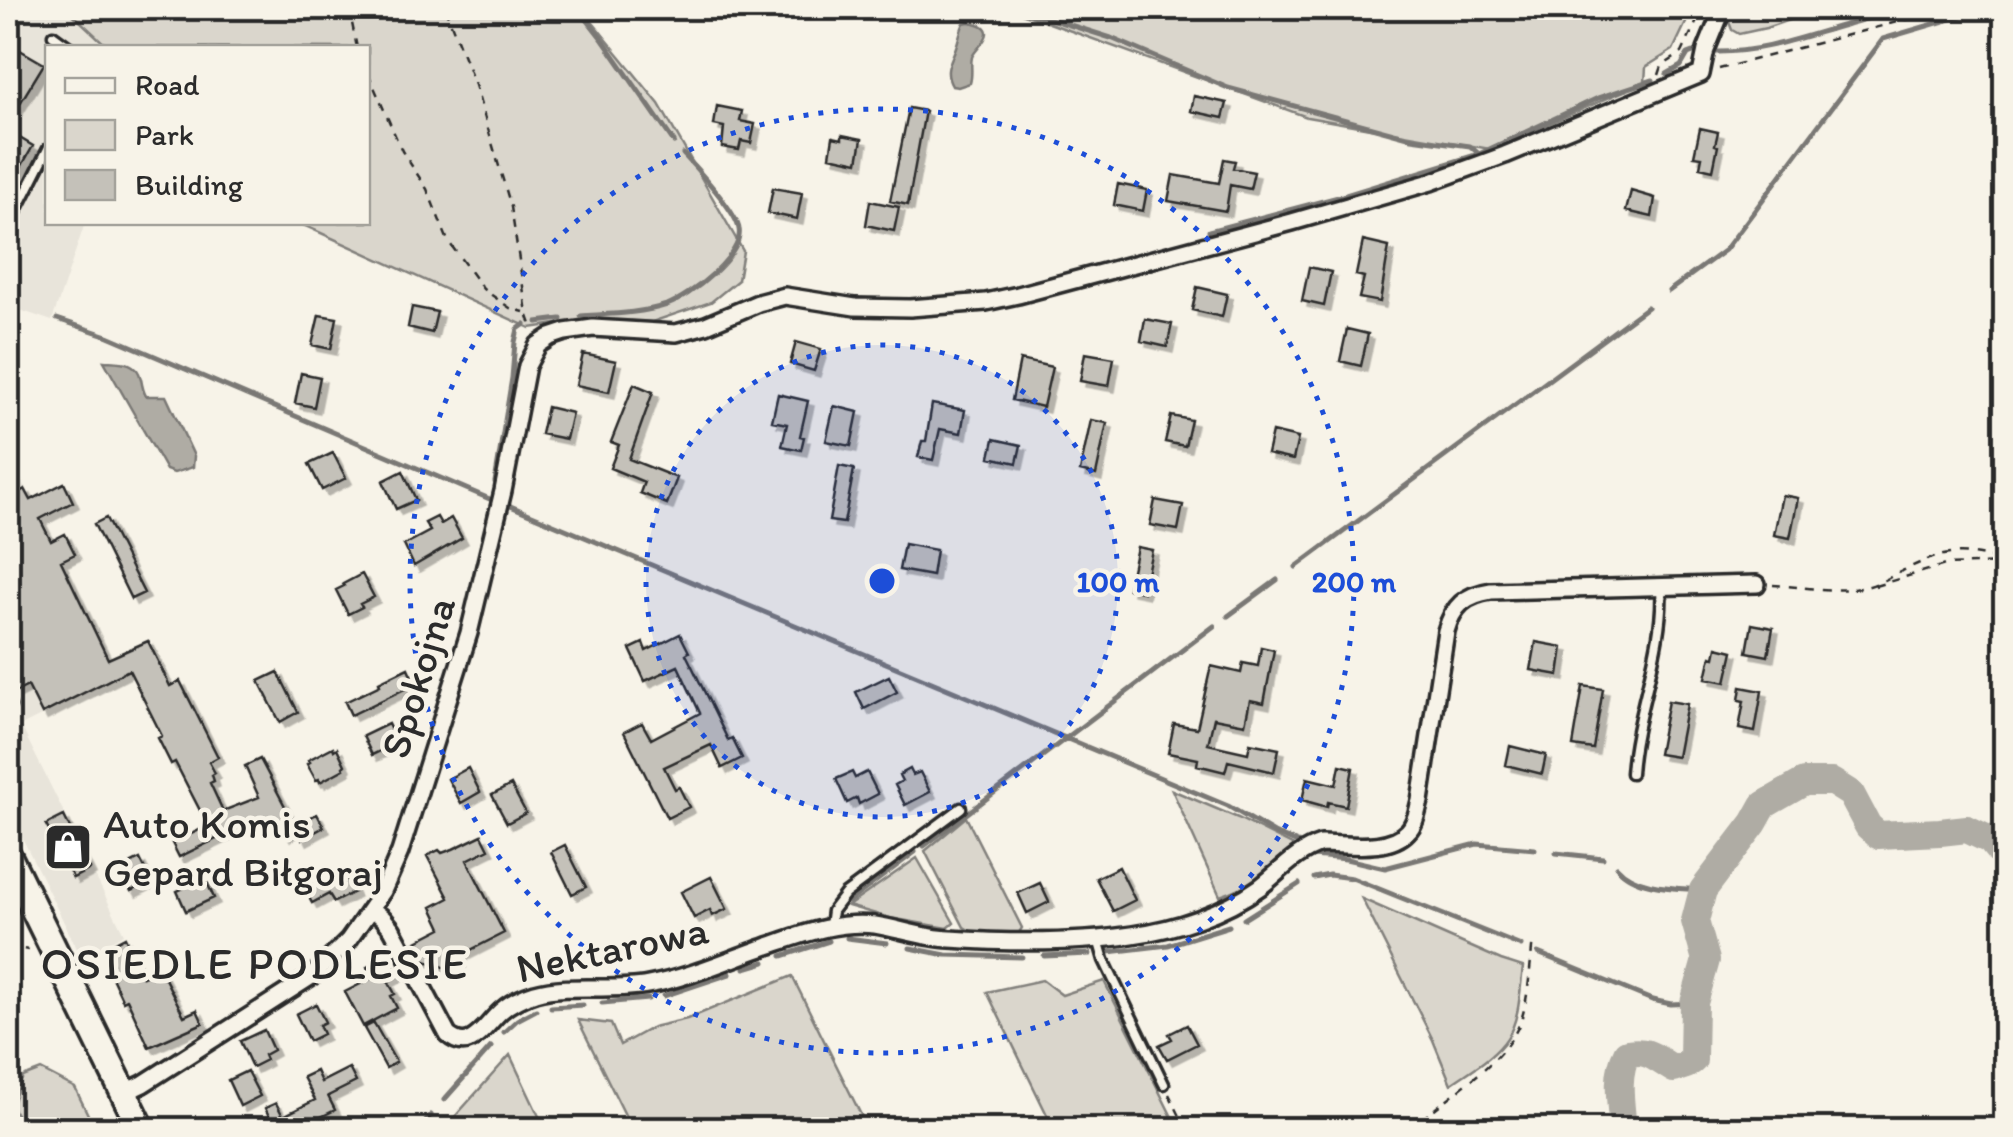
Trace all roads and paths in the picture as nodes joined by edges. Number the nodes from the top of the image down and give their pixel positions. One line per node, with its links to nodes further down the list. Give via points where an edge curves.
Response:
1 (349, 8): 10 (path)
2 (446, 8): 16 (path, via 511,207)
3 (1099, 8): 7 (path)
4 (1703, 8): 12 (path, via 1682,53)
5 (1723, 8): 17 (street, via 1701,74 1395,193 986,302 910,308 784,296 676,333 578,329)
6 (1950, 8): 11 (path)
7 (1126, 22)
8 (53, 35): 9 (lane)
9 (67, 45)
10 (357, 45)
11 (1729, 67)
12 (1660, 70)
13 (370, 78): 16 (path, via 448,241 482,290)
14 (45, 155): 15 (lane)
15 (8, 228)
16 (527, 312): 17 (path)
17 (538, 345): 25 (street, Spokojna, via 527,366 478,602 400,852)
18 (2006, 562): 20 (path, via 1945,565); 20 (path, via 1946,553)
19 (1757, 584): 20 (path); 21 (street)
20 (1868, 586)
21 (1661, 587): 22 (lane); 27 (street, Nektarowa, via 1491,591 1460,602 1446,632 1416,819 1407,832 1383,844 1322,844 1213,912 1161,930)
22 (1631, 772)
23 (961, 808): 26 (lane, via 845,894)
24 (8, 856): 32 (main road)
25 (372, 909): 26 (street, Nektarowa, via 388,923 448,1035 458,1042 476,1037 506,1007 532,994 654,984); 32 (street, Spokojna, via 303,983)
26 (830, 926): 27 (street, Nektarowa, via 872,925 961,940)
27 (1098, 939): 31 (lane)
28 (1533, 939): 35 (path, via 1520,1022 1509,1043)
29 (8, 947): 30 (path)
30 (30, 950)
31 (1164, 1084): 34 (path)
32 (124, 1093): 33 (main road)
33 (142, 1130)
34 (1187, 1130)
35 (1410, 1130)

